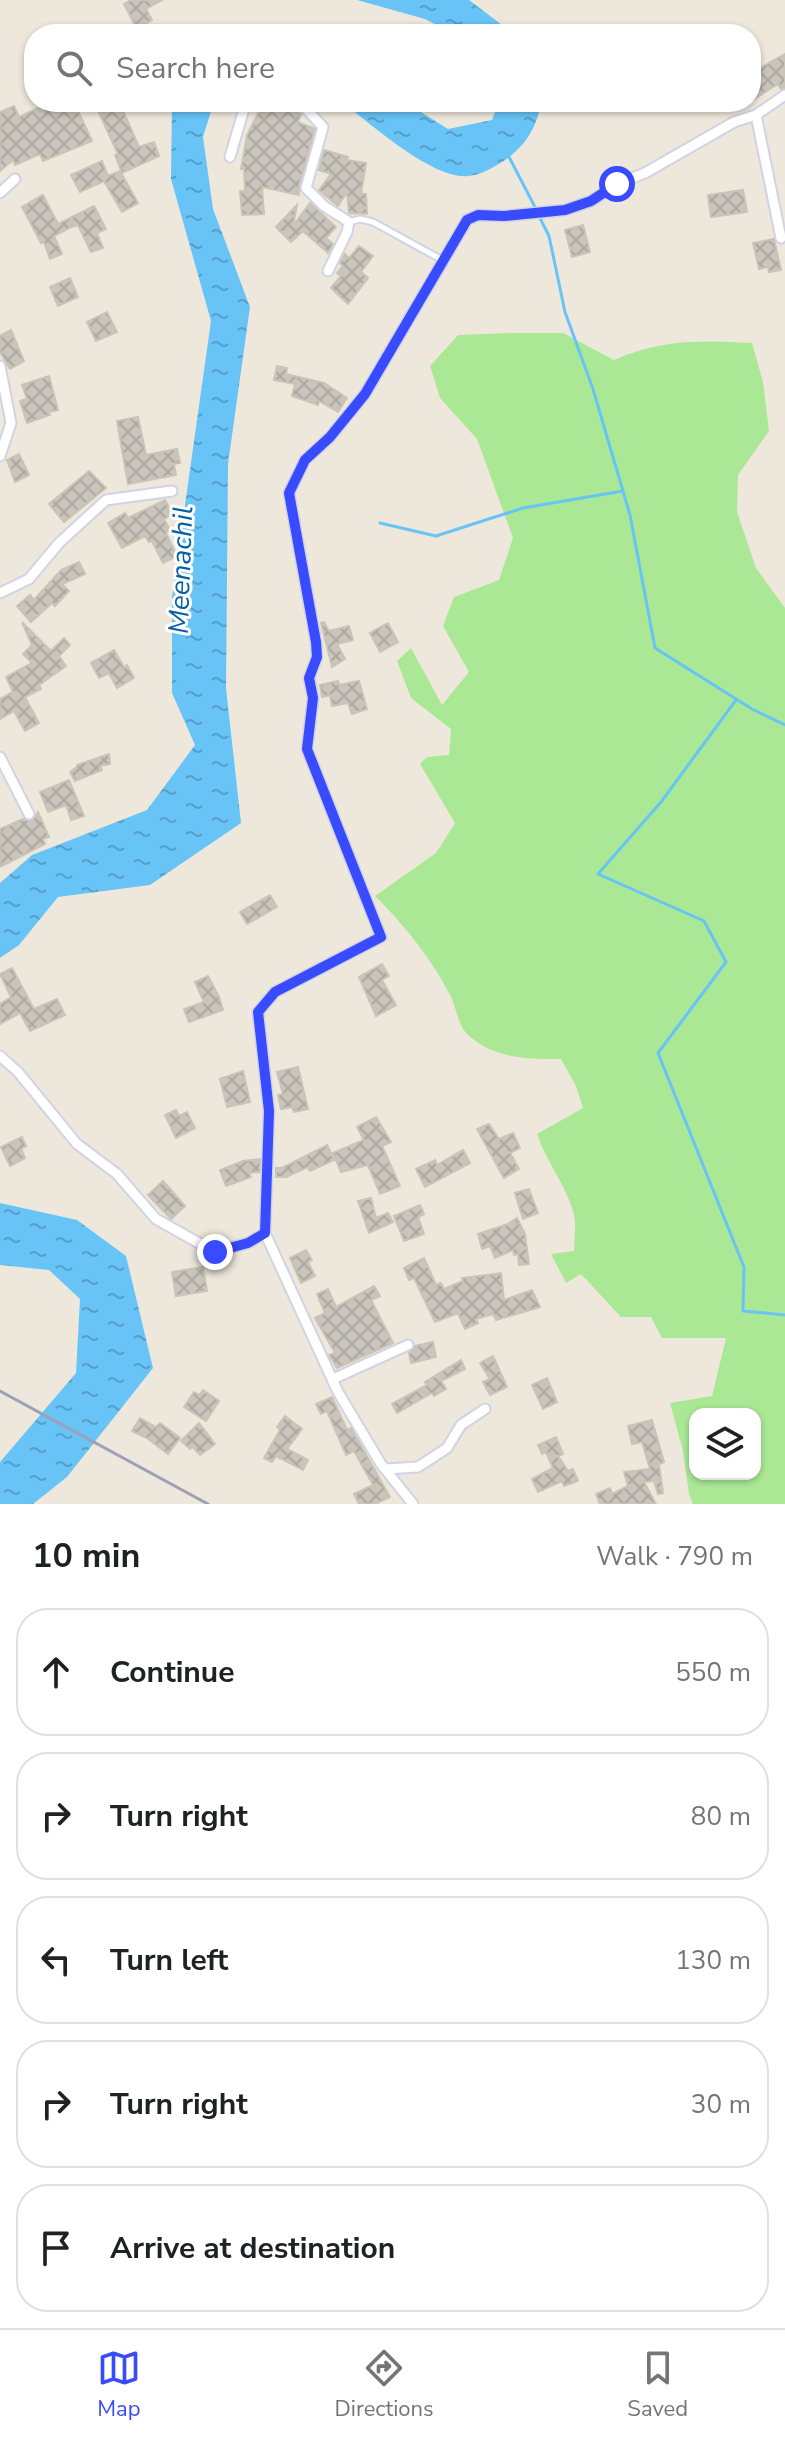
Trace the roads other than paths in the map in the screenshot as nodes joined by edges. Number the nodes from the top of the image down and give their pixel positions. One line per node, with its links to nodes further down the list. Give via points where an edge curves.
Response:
1 (785, 95): 5 (street)
2 (243, 112): 7 (street)
3 (309, 112): 10 (street, via 323,127 306,188)
4 (760, 112): 6 (street)
5 (761, 112)
6 (756, 115): 11 (street); 12 (street, via 591,201 565,210 472,216)
7 (230, 157)
8 (15, 179): 9 (street)
9 (0, 193)
10 (349, 222): 12 (lane, via 373,222); 13 (street)
11 (781, 238)
12 (445, 261): 21 (street, via 365,394 305,460 289,493 316,642 307,749 381,937 275,992 258,1012 269,1111)
13 (328, 271)
14 (0, 366): 15 (street, via 11,423)
15 (0, 456)
16 (172, 491): 17 (street, via 106,500 29,579)
17 (0, 593)
18 (0, 757): 19 (street)
19 (29, 814)
20 (0, 1056): 21 (street, via 77,1144 117,1174 156,1219 215,1252)
21 (265, 1233): 23 (street)
22 (408, 1345): 23 (street)
23 (333, 1379): 25 (street)
24 (485, 1409): 25 (street, via 461,1425 447,1448 418,1467)
25 (386, 1469): 26 (street)
26 (413, 1504)

